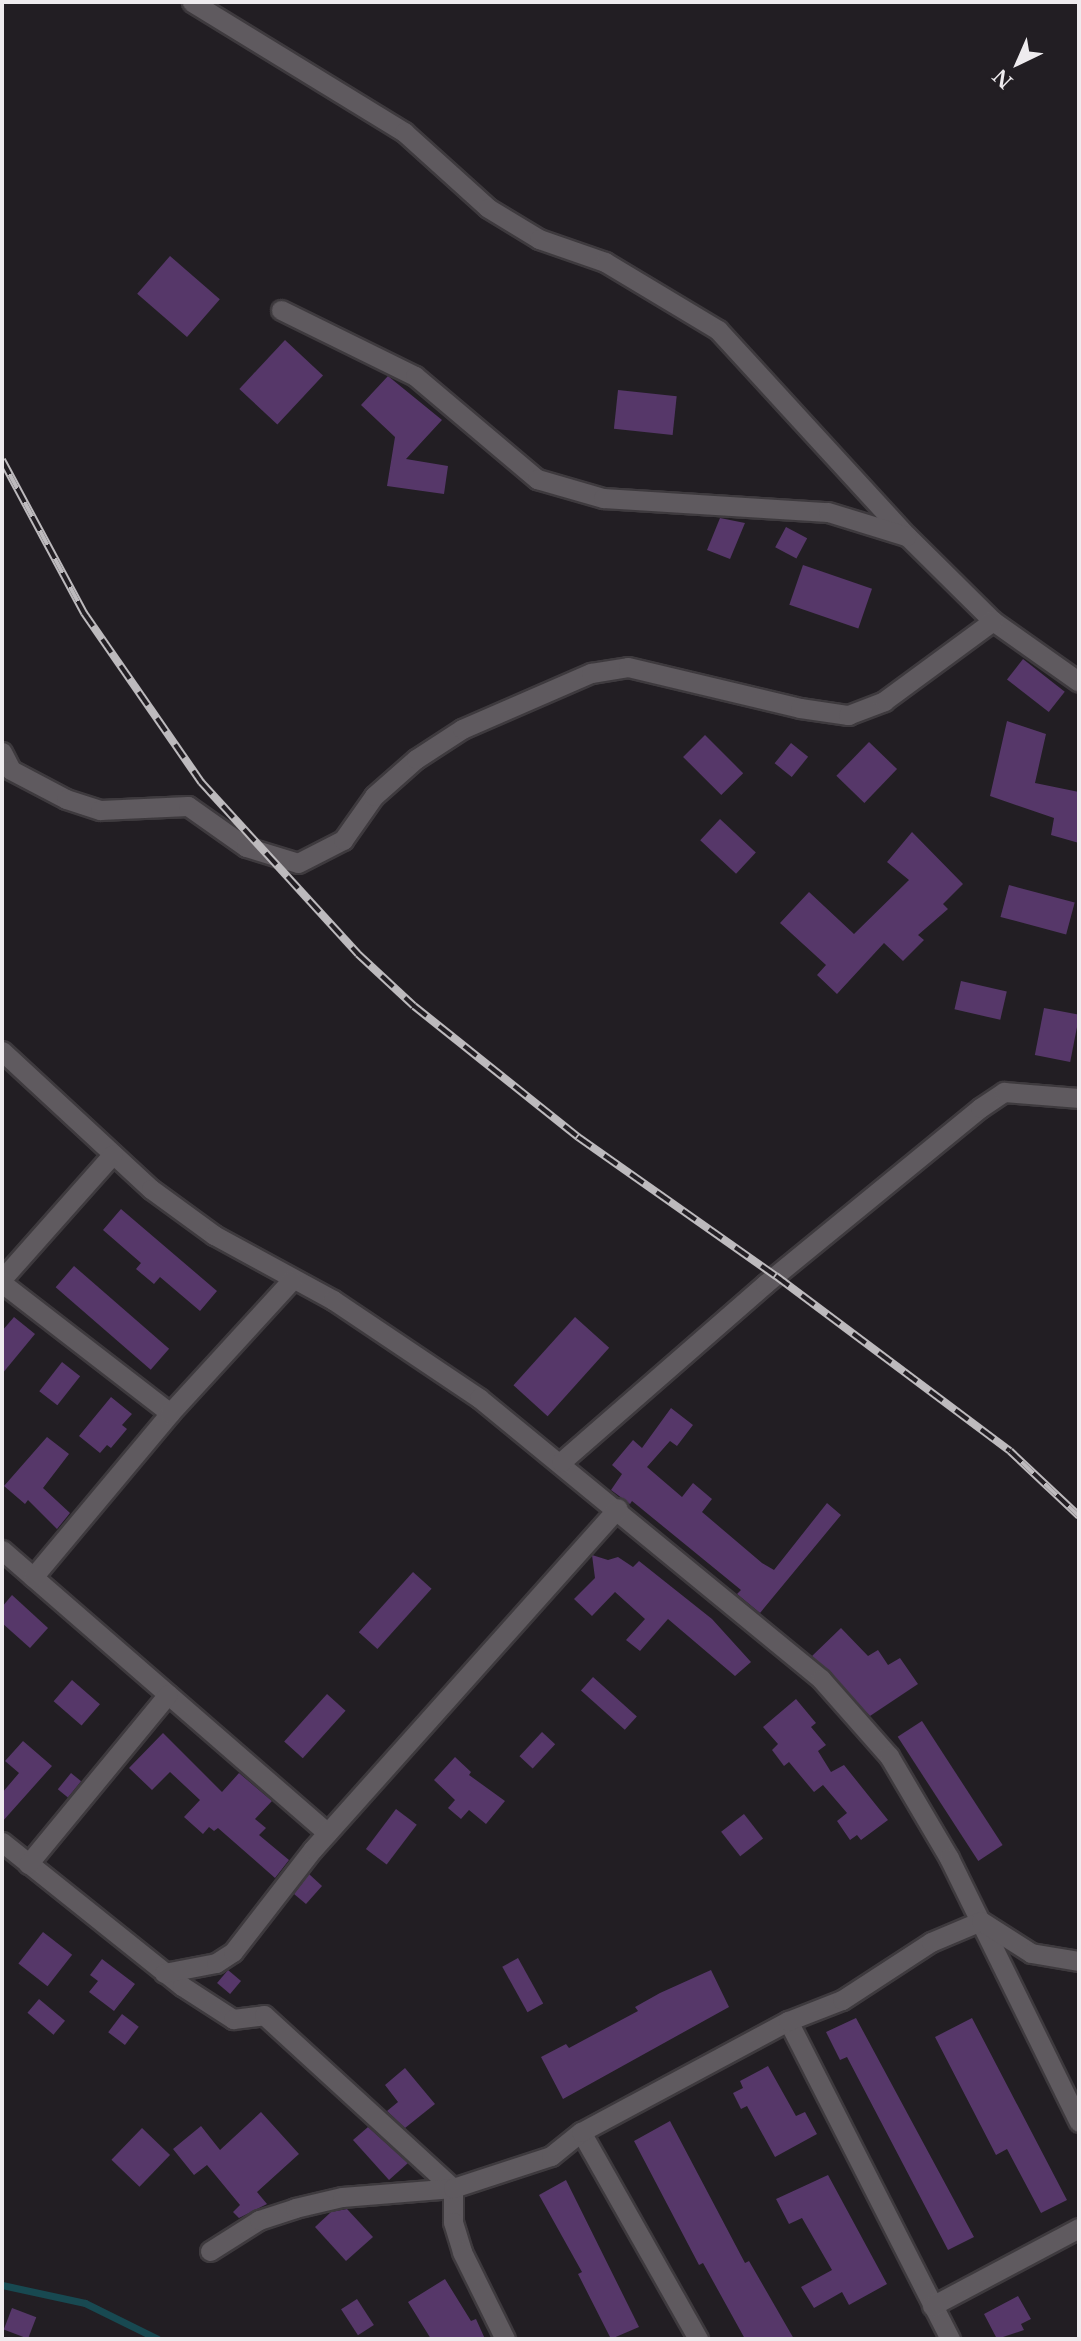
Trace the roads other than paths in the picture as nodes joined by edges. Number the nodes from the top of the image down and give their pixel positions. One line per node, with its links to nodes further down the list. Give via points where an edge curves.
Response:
1 (192, 2): 3 (street, via 404,132 488,208 539,239 606,262 718,330)
2 (281, 310): 3 (street, via 415,376 537,479 603,498 828,512)
3 (907, 536): 4 (street)
4 (993, 621): 5 (street); 6 (street, via 884,701 848,715 628,667 591,673 450,737 374,796 343,840 298,863 246,846 188,806 100,810 66,799 11,770)
5 (1079, 682)
6 (2, 752)
7 (2, 1051): 9 (street)
8 (1079, 1098): 13 (street, via 1004,1092 971,1114 765,1284)
9 (113, 1154): 10 (street, via 151,1189 214,1235); 11 (street)
10 (292, 1280): 12 (street); 13 (street, via 391,1337)
11 (2, 1281): 12 (street)
12 (170, 1413): 16 (street)
13 (561, 1462): 14 (street)
14 (618, 1508): 18 (street); 21 (street, via 821,1679 889,1756)
15 (2, 1550): 16 (street)
16 (33, 1577): 17 (street)
17 (168, 1694): 18 (street); 20 (street)
18 (327, 1833): 23 (street, via 233,1952 216,1963)
19 (2, 1842): 20 (street)
20 (28, 1864): 23 (street)
21 (981, 1921): 22 (street, via 1031,1953); 24 (street, via 931,1942 842,2000); 25 (street)
22 (1079, 1961)
23 (164, 1973): 27 (street, via 233,2019 264,2015)
24 (788, 2021): 26 (street); 30 (street)
25 (1079, 2122)
26 (581, 2132): 27 (street, via 551,2156); 32 (street)
27 (453, 2188): 29 (street, via 315,2203 259,2220); 31 (street, via 453,2222 462,2252)
28 (1079, 2228): 30 (street)
29 (209, 2251)
30 (932, 2306): 33 (street)
31 (505, 2339)
32 (698, 2339)
33 (950, 2339)

